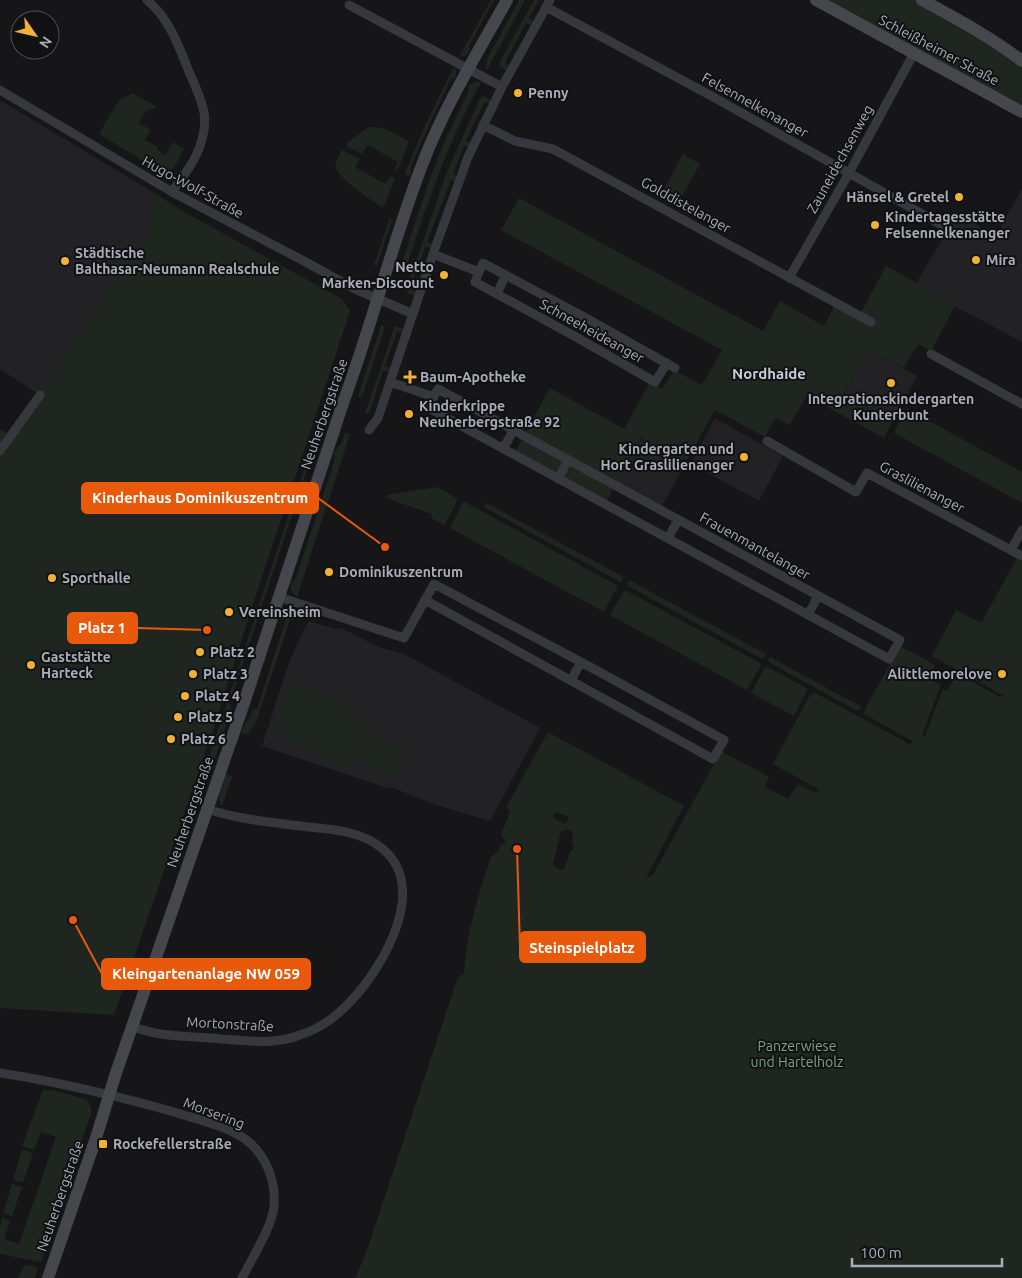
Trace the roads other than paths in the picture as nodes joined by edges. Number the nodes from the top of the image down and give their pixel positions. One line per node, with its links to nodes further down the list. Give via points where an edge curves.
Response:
1 (146, 0): 15 (street, via 171,31 204,113 200,149)
2 (507, 0): 9 (main road, Neuherbergstraße)
3 (816, 0): 7 (main road, Schleißheimer Straße)
4 (922, 0): 8 (main road, via 1003,46)
5 (548, 4): 10 (street); 14 (street, Felsennelkenanger)
6 (349, 5): 9 (street)
7 (914, 53): 12 (main road, Schleißheimer Straße); 14 (street, Zauneidechsenweg)
8 (1022, 61)
9 (468, 68): 10 (street); 22 (main road, Neuherbergstraße, via 422,164)
10 (502, 87): 13 (street)
11 (0, 90): 15 (street, Hugo-Wolf-Straße)
12 (1022, 112)
13 (483, 125): 17 (street); 20 (street, Golddistelanger, via 515,141 554,149)
14 (849, 173): 16 (street, Felsennelkenanger); 20 (street, Zauneidechsenweg)
15 (172, 192): 22 (street, Hugo-Wolf-Straße)
16 (949, 229)
17 (433, 254): 18 (street, Schneeheideanger); 23 (street)
18 (479, 272): 19 (street, Schneeheideanger, via 483,263); 21 (street, Schneeheideanger, via 475,282)
19 (506, 275): 21 (street); 21 (street, Schneeheideanger, via 671,366 656,382)
20 (789, 278): 24 (street, Golddistelanger)
21 (497, 293)
22 (378, 299): 23 (street); 43 (main road, Neuherbergstraße)
23 (413, 314): 26 (street)
24 (870, 322)
25 (931, 354): 29 (street)
26 (390, 382): 28 (street, Frauenmantelanger); 30 (street, via 378,418)
27 (40, 395): 34 (street)
28 (434, 397): 31 (street, Frauenmantelanger, via 438,389); 33 (street, Frauenmantelanger, via 427,407)
29 (1022, 404)
30 (369, 430)
31 (514, 431): 33 (street); 35 (street, Frauenmantelanger)
32 (767, 441): 40 (street, Graslilienanger, via 856,492 867,473)
33 (503, 449): 36 (street, Frauenmantelanger)
34 (0, 451)
35 (568, 460): 36 (street); 37 (street, Frauenmantelanger)
36 (558, 479): 39 (street, Frauenmantelanger)
37 (678, 520): 39 (street, Frauenmantelanger); 42 (street, Frauenmantelanger)
38 (1022, 530): 40 (street)
39 (668, 538): 45 (street, Frauenmantelanger)
40 (1011, 550): 41 (street, Graslilienanger)
41 (1022, 556)
42 (818, 596): 45 (street, Frauenmantelanger); 45 (street, Frauenmantelanger, via 900,640 890,659)
43 (279, 597): 44 (street, via 404,638); 48 (main road, Neuherbergstraße)
44 (425, 600): 46 (street, via 434,584); 47 (street)
45 (808, 614)
46 (581, 662): 47 (street); 47 (street, via 724,740 713,759)
47 (571, 680)
48 (207, 808): 49 (main road, Neuherbergstraße); 49 (street, Mortonstraße, via 243,819 342,831 377,844 388,853 401,876 400,914 392,940 380,964 350,1002 333,1018 301,1035 264,1042 162,1034)
49 (132, 1027): 51 (main road, Neuherbergstraße)
50 (0, 1073): 51 (street)
51 (109, 1095): 52 (main road, Neuherbergstraße); 53 (street, Morsering, via 200,1120 234,1133 256,1150 272,1178 274,1208 268,1228)
52 (48, 1278)
53 (242, 1278)

